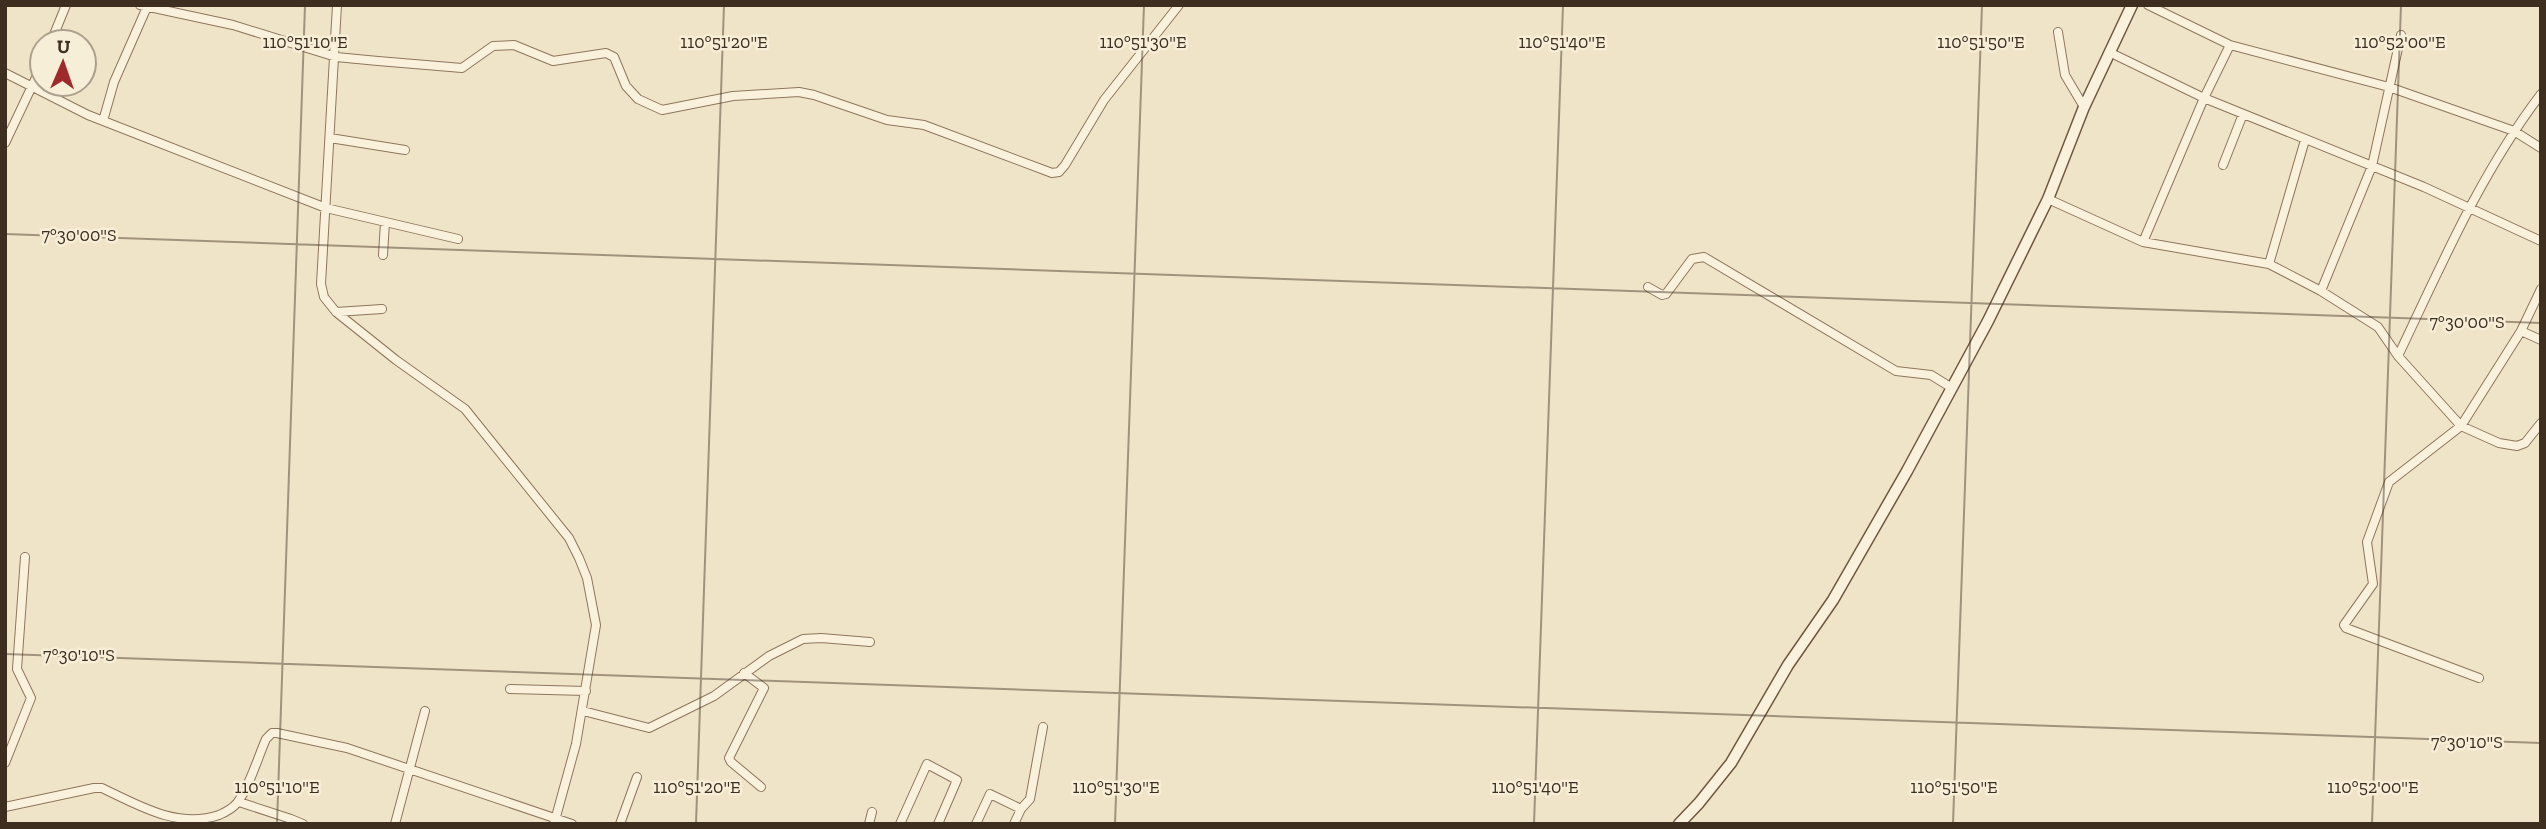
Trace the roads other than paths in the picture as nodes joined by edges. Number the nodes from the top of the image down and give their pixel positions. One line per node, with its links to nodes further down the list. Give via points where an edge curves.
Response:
1 (66, 5): 7 (street)
2 (337, 5): 12 (street)
3 (1179, 5): 12 (street, via 1104,100 1065,165 1052,173 924,125 887,120 799,92 733,96 662,110 638,99 626,86 614,57 606,53 553,61 514,45 493,47 462,68)
4 (2132, 5): 11 (main road)
5 (2148, 5): 10 (street)
6 (143, 6): 12 (street, via 233,25); 22 (street)
7 (57, 28)
8 (2058, 32): 20 (street, via 2065,75)
9 (2401, 35): 15 (street)
10 (2230, 45): 15 (street); 19 (street)
11 (2109, 52): 19 (street); 20 (main road)
12 (336, 57): 24 (street)
13 (5, 74): 14 (street)
14 (28, 84)
15 (2389, 87): 23 (street); 30 (street)
16 (2541, 94): 23 (street)
17 (28, 96): 26 (street)
18 (57, 98): 22 (street)
19 (2204, 98): 21 (street); 37 (street)
20 (2084, 107): 31 (main road)
21 (2243, 114): 25 (street); 29 (street)
22 (103, 121): 32 (street)
23 (2514, 131): 27 (street); 33 (street)
24 (331, 138): 28 (street); 32 (street)
25 (2305, 141): 30 (street); 39 (street)
26 (5, 143)
27 (2541, 148)
28 (405, 150)
29 (2223, 165)
30 (2372, 166): 33 (street); 42 (street)
31 (2048, 200): 37 (street); 48 (main road)
32 (326, 208): 34 (street); 44 (street, via 321,289)
33 (2469, 208): 36 (street); 47 (street)
34 (385, 222): 35 (street); 38 (street)
35 (458, 239)
36 (2541, 241)
37 (2143, 242): 39 (street)
38 (383, 255)
39 (2269, 264): 42 (street)
40 (1648, 287): 48 (street, via 1666,294 1692,259 1704,257 1896,371 1931,375)
41 (2541, 289): 45 (street)
42 (2321, 291): 47 (street, via 2378,327)
43 (382, 309): 44 (street)
44 (336, 312): 56 (street, via 465,409 569,538 587,578 596,625)
45 (2521, 331): 46 (street); 50 (street)
46 (2541, 340)
47 (2398, 356): 50 (street)
48 (1952, 388): 79 (main road, via 1833,600 1788,665 1731,763)
49 (2541, 424): 50 (street, via 2517,446)
50 (2461, 426): 54 (street, via 2389,482 2366,545 2372,584 2344,625)
51 (25, 557): 60 (street, via 17,669 31,698)
52 (870, 642): 53 (street, via 803,639)
53 (744, 673): 57 (street, via 714,696 649,728); 63 (street, via 764,688 729,756)
54 (2479, 678)
55 (510, 689): 56 (street)
56 (586, 691): 57 (street)
57 (583, 710): 68 (street)
58 (425, 711): 61 (street)
59 (1043, 727): 66 (street, via 1030,799)
60 (5, 762)
61 (411, 768): 64 (street, via 347,748 272,733); 68 (street); 71 (street)
62 (637, 777): 73 (street)
63 (761, 787)
64 (239, 802): 65 (street, via 199,821 147,812 102,788); 69 (street)
65 (5, 807)
66 (1021, 809): 77 (street, via 990,794); 78 (street)
67 (872, 812): 74 (street)
68 (555, 821): 72 (street)
69 (291, 822): 70 (street)
70 (303, 824)
71 (395, 824)
72 (572, 824)
73 (620, 824)
74 (869, 824)
75 (900, 824): 76 (street, via 927,764 957,780)
76 (938, 824)
77 (976, 824)
78 (1014, 824)
79 (1679, 824)

